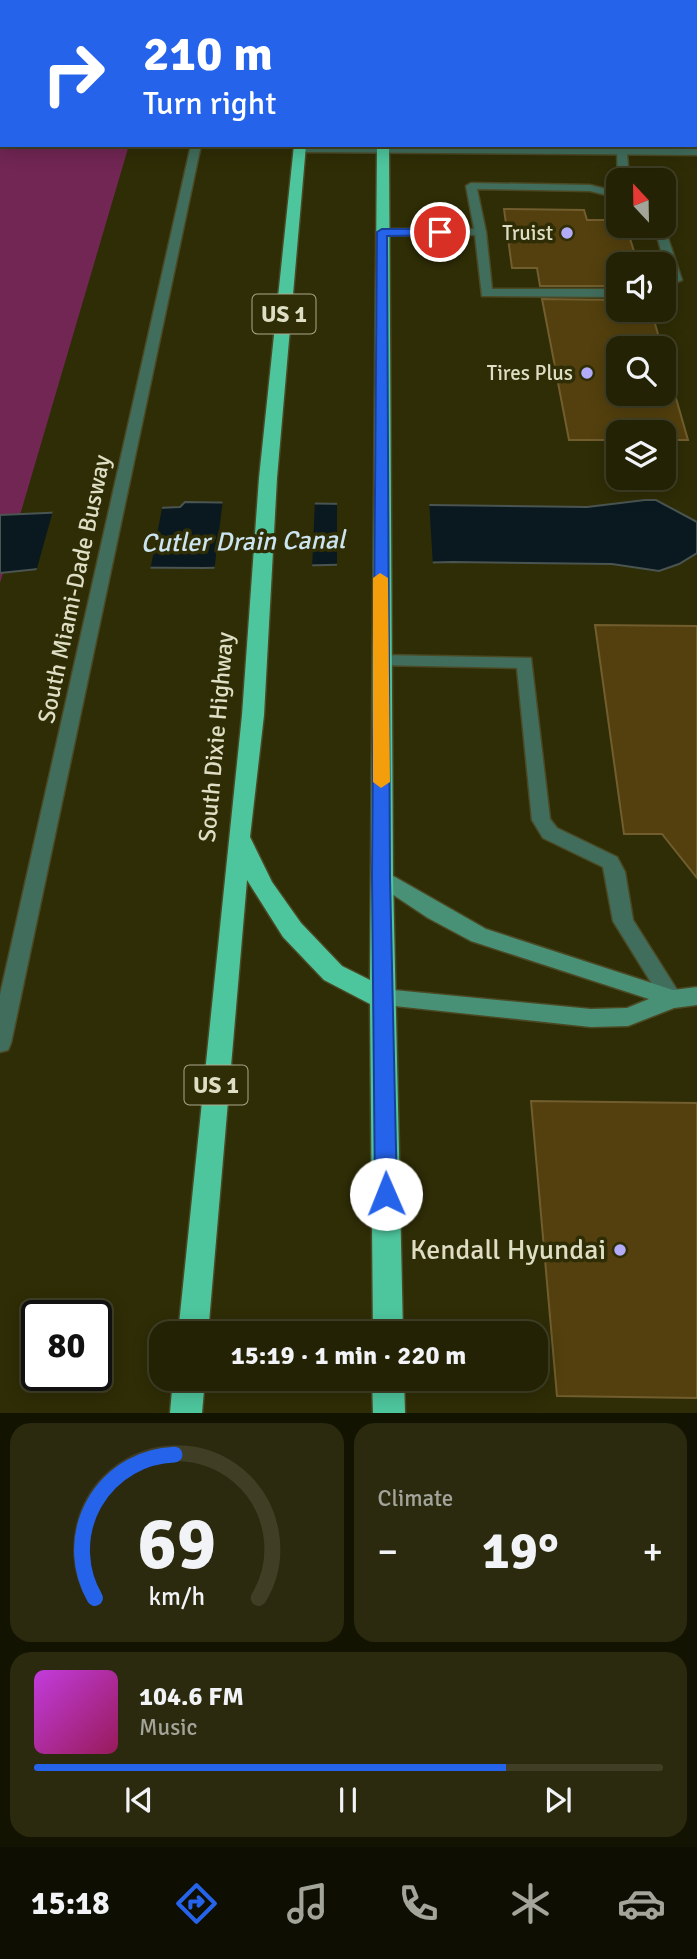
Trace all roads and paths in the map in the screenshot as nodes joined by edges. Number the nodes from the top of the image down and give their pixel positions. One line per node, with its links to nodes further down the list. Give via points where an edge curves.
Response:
1 (196, 147): 20 (street, South Miami-Dade Busway)
2 (300, 148): 3 (street); 15 (highway, South Dixie Highway / US 1)
3 (383, 148): 4 (street); 11 (highway)
4 (585, 148): 5 (street)
5 (622, 152): 6 (street); 7 (street)
6 (697, 152)
7 (623, 168)
8 (606, 189): 9 (street)
9 (603, 191): 10 (street); 12 (street, via 471,186)
10 (606, 192)
11 (382, 232): 12 (street); 14 (highway)
12 (480, 232): 13 (street, via 486,293)
13 (606, 293)
14 (381, 661): 16 (highway); 19 (street, via 525,662 541,820 550,833 610,862 623,922)
15 (239, 837): 18 (highway, via 262,887 292,930 333,973); 21 (highway, South Dixie Highway / US 1)
16 (381, 877): 18 (highway); 19 (street, via 417,902 491,940 626,979)
17 (697, 996): 19 (street)
18 (383, 998): 19 (street, via 591,1018 628,1017); 22 (highway)
19 (672, 999)
20 (0, 1043)
21 (194, 1321)
22 (388, 1321)
23 (188, 1391): 25 (highway)
24 (388, 1391): 26 (highway)
25 (186, 1413)
26 (388, 1413)

